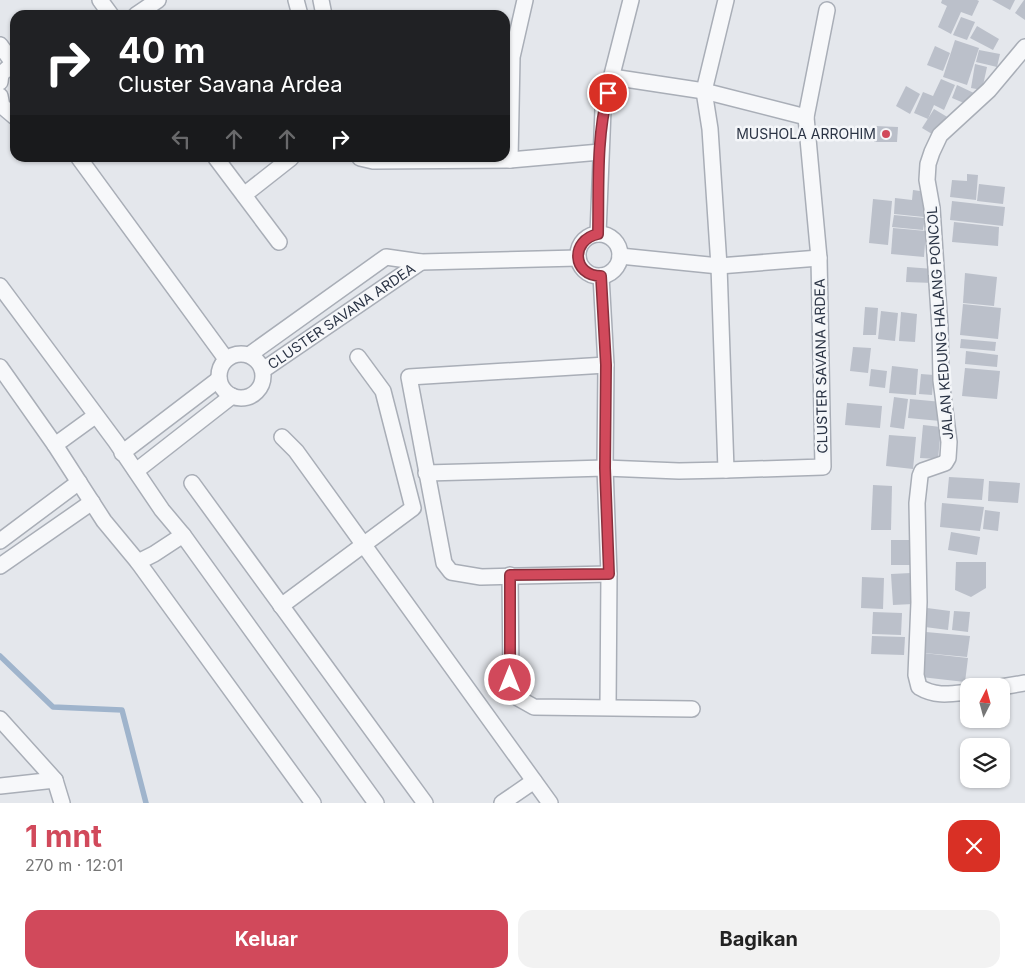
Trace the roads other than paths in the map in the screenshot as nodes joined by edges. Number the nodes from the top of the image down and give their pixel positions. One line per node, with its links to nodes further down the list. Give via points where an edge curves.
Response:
1 (158, 0): 5 (street)
2 (525, 0): 9 (street)
3 (630, 0): 12 (street)
4 (726, 0): 14 (street)
5 (143, 10)
6 (828, 10): 17 (street, CLUSTER SAVANA ARDEA)
7 (0, 45): 10 (street)
8 (1025, 47): 62 (street, JALAN KEDUNG HALANG PONCOL, via 989,90 940,135 928,164 941,380 949,442 945,463 922,471 918,489 920,602 916,675 919,687 929,693)
9 (510, 52)
10 (10, 57)
11 (10, 66): 13 (street, via 2,74)
12 (612, 77): 14 (street); 18 (street, via 603,110)
13 (0, 82)
14 (704, 91): 17 (street); 30 (street, via 710,129)
15 (1, 103): 16 (street)
16 (10, 112)
17 (806, 117): 28 (street, CLUSTER SAVANA ARDEA)
18 (600, 152): 19 (street); 24 (street)
19 (510, 160)
20 (82, 162): 35 (street)
21 (219, 162): 23 (street)
22 (286, 162): 23 (street)
23 (244, 195): 25 (street)
24 (598, 234): 26 (street, via 616,242); 27 (street, via 585,239)
25 (279, 242)
26 (620, 256): 30 (street, CLUSTER SAVANA ARDEA); 31 (street, via 613,270)
27 (578, 258): 29 (street, CLUSTER SAVANA ARDEA); 31 (street, via 587,273)
28 (819, 258): 30 (street, CLUSTER SAVANA ARDEA); 46 (street, CLUSTER SAVANA ARDEA, via 823,466)
29 (421, 262): 33 (street, CLUSTER SAVANA ARDEA, via 386,257); 38 (street, CLUSTER SAVANA ARDEA)
30 (719, 266): 46 (street)
31 (601, 276): 36 (street)
32 (0, 286): 41 (street)
33 (249, 355): 35 (street, CLUSTER SAVANA ARDEA, via 239,353); 38 (street, CLUSTER SAVANA ARDEA)
34 (358, 357): 54 (street, via 382,390 413,508)
35 (226, 359): 39 (street)
36 (606, 365): 45 (street); 48 (street, via 408,377)
37 (0, 367): 43 (street)
38 (263, 370): 40 (street, CLUSTER SAVANA ARDEA, via 262,384 253,394)
39 (219, 379): 40 (street, via 221,386); 44 (street)
40 (232, 396): 47 (street, CLUSTER SAVANA ARDEA)
41 (95, 416): 43 (street); 44 (street)
42 (282, 437): 54 (street, via 296,451)
43 (55, 445): 49 (street)
44 (122, 453): 47 (street)
45 (605, 468): 46 (street, CLUSTER SAVANA ARDEA); 48 (street, CLUSTER SAVANA ARDEA); 57 (street)
46 (726, 470)
47 (136, 471): 52 (street)
48 (426, 473): 58 (street, via 444,563 451,572 481,577)
49 (79, 482): 51 (street); 53 (street)
50 (192, 483): 59 (street)
51 (92, 502): 55 (street); 56 (street)
52 (183, 535): 55 (street); 71 (street)
53 (0, 541)
54 (364, 545): 59 (street); 67 (street)
55 (138, 562): 70 (street)
56 (0, 566)
57 (609, 574): 58 (street); 63 (street)
58 (510, 575): 63 (street, via 510,680 518,698 534,707)
59 (281, 606): 72 (street)
60 (1025, 683): 61 (street)
61 (1010, 686)
62 (960, 693)
63 (608, 707): 64 (street)
64 (692, 708)
65 (0, 719): 66 (street)
66 (55, 780): 68 (street); 69 (street)
67 (534, 780): 73 (street); 74 (street)
68 (0, 786)
69 (62, 803)
70 (313, 803)
71 (376, 803)
72 (425, 803)
73 (502, 803)
74 (550, 803)

